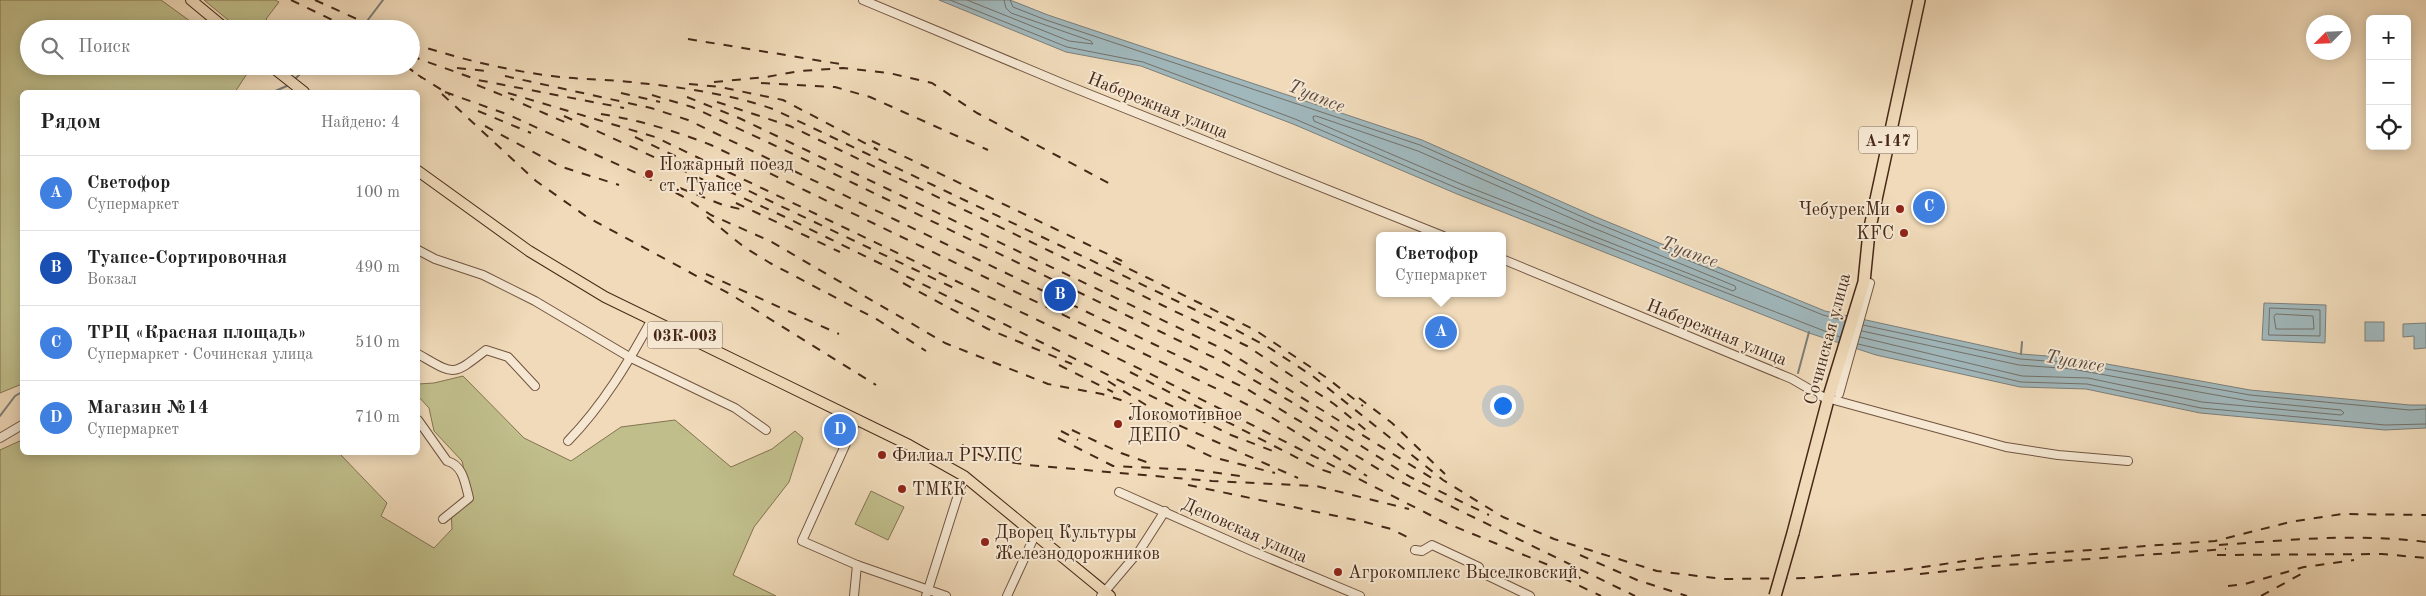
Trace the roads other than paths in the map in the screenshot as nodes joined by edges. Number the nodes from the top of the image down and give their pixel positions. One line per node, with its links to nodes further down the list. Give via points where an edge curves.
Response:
1 (191, 0): 4 (main road)
2 (863, 0): 8 (street, Набережная улица)
3 (1919, 0): 15 (highway, Сочинская улица / А-147, via 1869,232 1867,283)
4 (215, 20)
5 (281, 75): 6 (main road)
6 (300, 90)
7 (420, 174): 11 (main road, 03К-003, via 558,268 605,297)
8 (1433, 232)
9 (420, 251): 13 (street, via 482,275 535,301)
10 (1506, 262): 15 (street, Набережная улица)
11 (652, 319): 13 (street); 16 (main road, 03К-003)
12 (420, 355): 14 (street, via 447,370 460,370 486,350 508,358)
13 (631, 358): 19 (street, via 735,408); 21 (street, via 595,410)
14 (535, 386)
15 (1832, 396): 22 (street, Набережная улица, via 2006,447); 38 (highway, Сочинская улица / А-147, bridge)
16 (856, 419): 23 (main road, 03К-003); 29 (street, via 802,542)
17 (420, 423): 26 (street, via 447,461 455,463 460,470 469,498)
18 (20, 426): 20 (street)
19 (766, 430)
20 (0, 438)
21 (568, 441)
22 (2128, 461)
23 (964, 476): 27 (main road); 30 (street)
24 (1119, 492): 25 (street, Деповская улица)
25 (1165, 512): 31 (street); 36 (street, Деповская улица)
26 (443, 519)
27 (1034, 535): 31 (main road); 35 (street)
28 (1415, 550): 32 (street, via 1422,551 1432,545 1479,567 1480,572)
29 (858, 565): 30 (street); 33 (street)
30 (927, 593): 34 (street)
31 (1105, 594)
32 (1521, 594): 37 (street)
33 (854, 596)
34 (946, 596)
35 (1007, 596)
36 (1360, 596)
37 (1530, 596)
38 (1776, 596)

